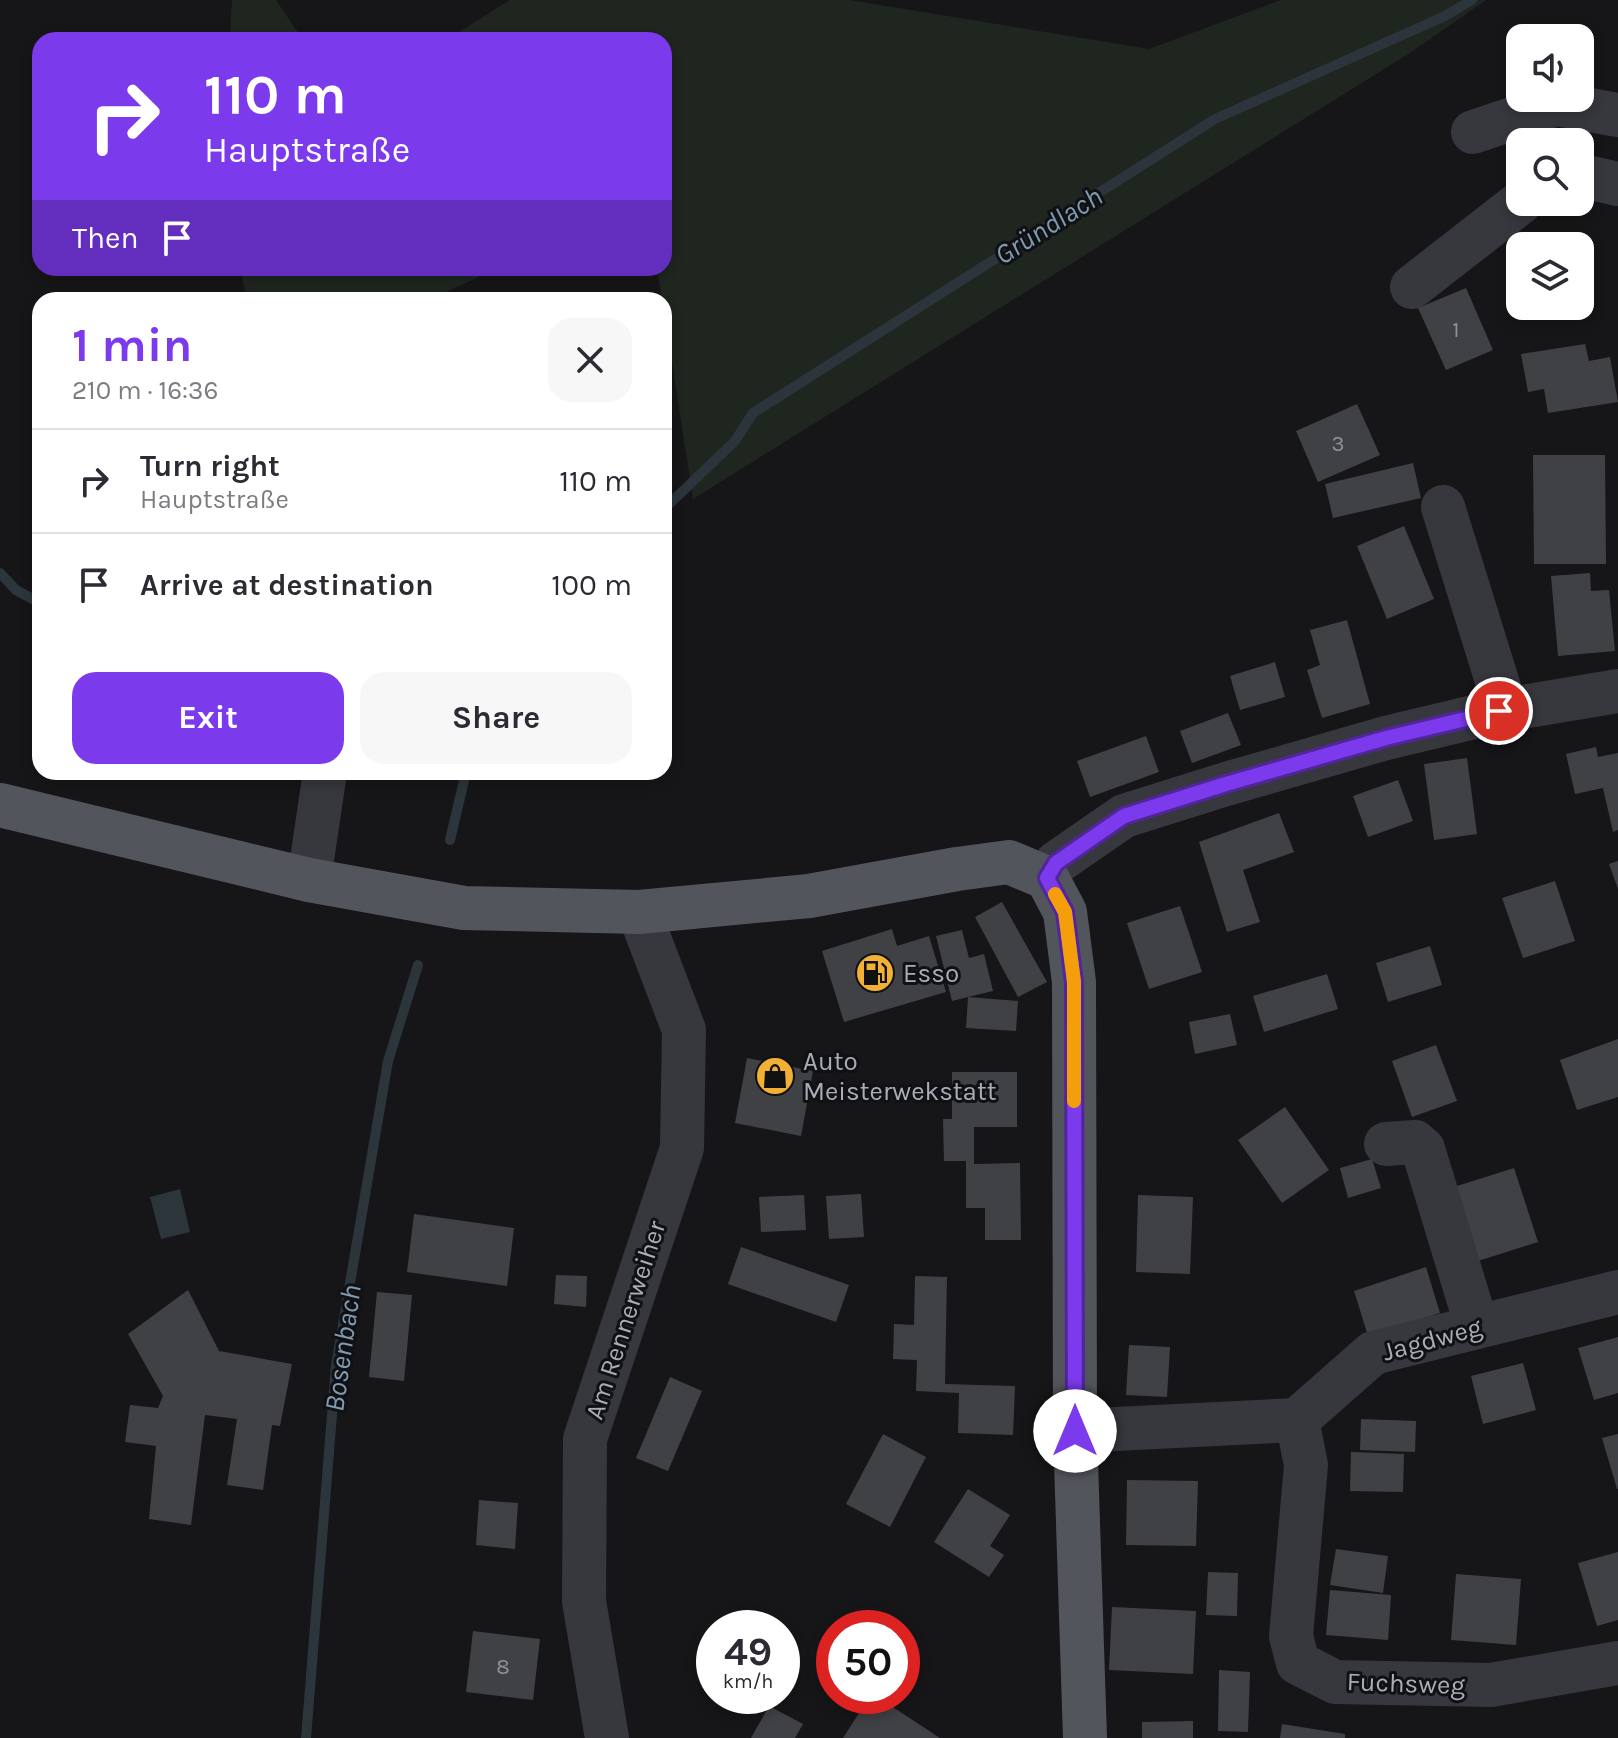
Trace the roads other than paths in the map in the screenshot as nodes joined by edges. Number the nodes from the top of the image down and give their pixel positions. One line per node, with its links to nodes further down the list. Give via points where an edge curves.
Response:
1 (1618, 115): 2 (street, via 1557,104)
2 (1473, 132)
3 (1594, 179): 4 (street)
4 (1618, 184)
5 (1506, 214): 6 (street)
6 (1412, 287)
7 (1443, 507): 9 (street)
8 (1618, 691): 9 (street)
9 (1506, 710): 12 (street, via 1386,738 1124,816 1056,863)
10 (324, 780): 13 (street)
11 (0, 805): 13 (main road)
12 (1047, 878): 14 (main road, via 1009,862 809,896); 19 (main road, via 1065,912 1074,982)
13 (309, 880): 14 (main road, via 464,908)
14 (639, 912): 21 (street, Am Rennerweiher, via 684,1030 682,1148 585,1439 584,1601)
15 (1386, 1144): 17 (street, via 1415,1142 1423,1149)
16 (1618, 1292): 17 (street, Jagdweg)
17 (1477, 1327): 18 (street, Jagdweg, via 1373,1353)
18 (1297, 1420): 19 (street); 20 (street, Fuchsweg, via 1306,1465 1291,1636 1298,1663 1335,1682 1491,1685)
19 (1075, 1431): 22 (main road)
20 (1618, 1663)
21 (607, 1738)
22 (1085, 1738)

